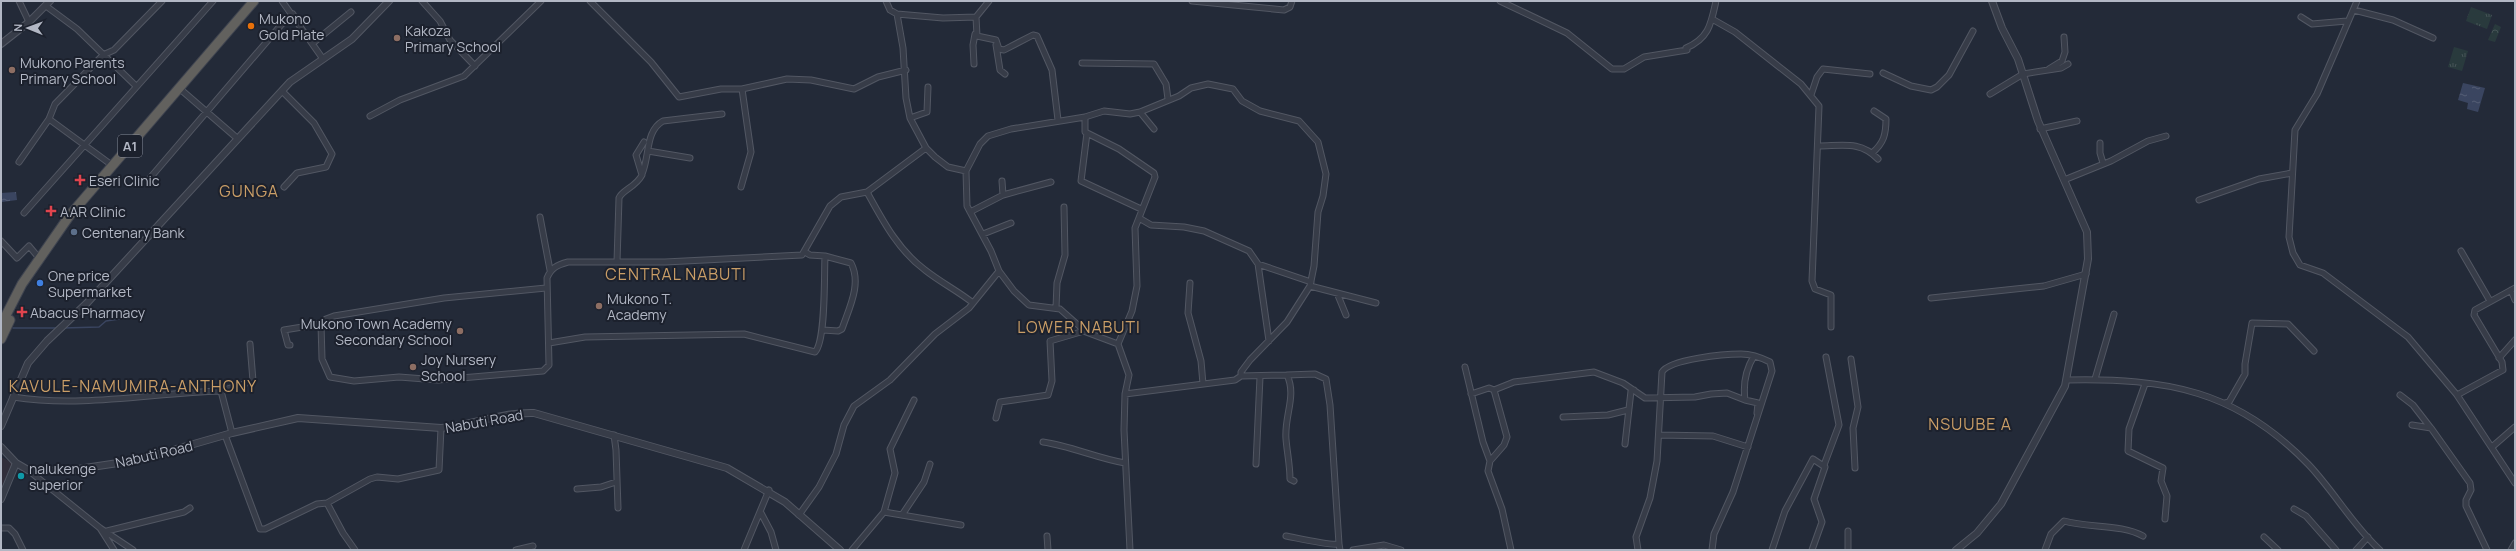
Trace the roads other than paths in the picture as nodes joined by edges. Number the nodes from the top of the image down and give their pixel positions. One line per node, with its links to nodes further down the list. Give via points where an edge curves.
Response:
1 (19, 1): 27 (street)
2 (162, 1): 35 (street, via 114,50)
3 (213, 1): 47 (street)
4 (254, 1): 49 (highway, A1)
5 (282, 1): 21 (street)
6 (389, 1): 36 (street, via 352,39)
7 (422, 1): 40 (street, via 440,21 450,40)
8 (541, 1): 40 (street)
9 (590, 1): 50 (street, via 652,62 679,97 721,89)
10 (886, 1): 22 (street, via 890,10)
11 (989, 1): 23 (street)
12 (1192, 1): 13 (street, via 1284,10 1290,7)
13 (1292, 1)
14 (1500, 1): 25 (street, via 1567,32 1607,67 1616,70 1624,69 1644,56 1687,50 1686,48 1705,36)
15 (1716, 1): 25 (street)
16 (1992, 1): 46 (street)
17 (2357, 1): 19 (street)
18 (48, 3): 27 (street); 35 (street, via 78,29)
19 (2354, 10): 26 (street); 31 (street, via 2392,20)
20 (351, 12): 33 (street)
21 (293, 14): 33 (street); 56 (street)
22 (897, 14): 23 (street, via 943,18); 42 (street)
23 (976, 17): 29 (street)
24 (2301, 17): 26 (street, via 2312,24)
25 (1712, 19): 53 (street, via 1735,32)
26 (2347, 21): 83 (street, via 2342,40 2317,94 2295,130)
27 (29, 22): 34 (street)
28 (1973, 31): 43 (street, via 1949,74 1931,90 1911,86)
29 (975, 34): 32 (street); 38 (street)
30 (2064, 38): 41 (street, via 2065,52 2062,61)
31 (2434, 38)
32 (996, 40): 44 (street, via 1000,70); 63 (street, via 999,49 1004,50 1033,35 1039,38 1052,70)
33 (313, 43): 36 (street)
34 (1, 44)
35 (103, 56): 47 (street); 61 (street, via 55,104)
36 (323, 59): 51 (street, via 304,70)
37 (1082, 63): 54 (street, via 1154,64 1166,84)
38 (974, 64)
39 (2068, 64): 41 (street, via 2061,68)
40 (475, 66): 59 (street, via 464,76 448,84 400,100)
41 (2048, 69): 46 (street)
42 (906, 70): 50 (street, via 878,77 854,89 811,80 787,79); 62 (street, via 906,98)
43 (1883, 73)
44 (1005, 74)
45 (1870, 74): 53 (street, via 1824,70 1817,77)
46 (2023, 74): 52 (street); 66 (street)
47 (136, 86): 72 (street)
48 (928, 87): 62 (street, via 927,112)
49 (179, 88): 56 (street); 81 (highway, A1)
50 (742, 89): 90 (street, via 751,152)
51 (282, 91): 69 (street); 89 (street, via 314,123 332,154 326,167 297,174)
52 (1990, 94)
53 (1810, 95): 73 (street, via 1819,106)
54 (1168, 99): 57 (street); 113 (street, via 1179,96 1191,88 1208,84 1233,89 1246,104 1260,111 1295,118 1315,136 1326,178 1318,212)
55 (1874, 111): 76 (street, via 1886,119 1886,134 1881,146)
56 (207, 112): 69 (street); 85 (street)
57 (1140, 112): 60 (street, via 1130,114 1104,111); 65 (street)
58 (722, 114): 75 (street, via 663,120 655,125)
59 (370, 116)
60 (1085, 116): 63 (street); 67 (street, via 1084,130)
61 (48, 118): 72 (street); 79 (street)
62 (910, 118): 74 (street)
63 (1058, 120): 82 (street, via 988,136 980,144)
64 (2077, 121): 66 (street)
65 (1154, 128)
66 (2041, 129): 86 (street)
67 (1087, 133): 95 (street, via 1082,181); 95 (street, via 1119,149 1154,173 1154,181)
68 (2166, 136): 80 (street, via 2148,141)
69 (238, 139): 158 (street, via 87,303 47,341 28,363)
70 (644, 142): 84 (street, via 636,155)
71 (2100, 143): 80 (street)
72 (83, 144): 81 (street); 97 (street)
73 (1818, 146): 76 (street, via 1841,143); 128 (street, via 1812,281 1815,289 1831,295)
74 (926, 148): 82 (street, via 948,167); 91 (street)
75 (648, 151): 77 (street); 84 (street)
76 (1872, 153): 78 (street)
77 (690, 158)
78 (1878, 159)
79 (19, 162)
80 (2103, 163): 86 (street)
81 (113, 166): 106 (highway, A1, via 70,215)
82 (966, 171): 96 (street, via 967,206)
83 (2292, 172): 93 (street, via 2259,179); 157 (street, via 2289,238 2297,261 2351,292 2408,337)
84 (642, 175): 107 (street, via 635,186 619,198)
85 (150, 178)
86 (2064, 180): 111 (street, via 2087,232)
87 (1002, 181): 92 (street)
88 (1051, 182): 92 (street)
89 (284, 187)
90 (741, 187)
91 (867, 192): 104 (street, via 842,197 830,206); 121 (street, via 885,225 905,251 924,270)
92 (1003, 195): 96 (street)
93 (2199, 200)
94 (1064, 207): 123 (street, via 1065,255 1057,283)
95 (1141, 209): 99 (street)
96 (970, 212): 101 (street)
97 (24, 213)
98 (540, 217): 109 (street)
99 (1140, 218): 108 (street, via 1151,225 1204,231 1244,248); 136 (street, via 1134,233 1137,264 1133,307)
100 (1011, 223): 101 (street)
101 (983, 234): 110 (street)
102 (1, 241): 106 (street, via 17,258 29,246)
103 (2461, 251): 120 (street)
104 (805, 252): 105 (street); 107 (street, via 802,255)
105 (825, 256): 129 (street); 129 (street, via 851,263 856,281 854,296 842,329)
106 (39, 258): 117 (highway, A1)
107 (617, 262): 109 (street, via 568,262)
108 (1258, 264): 113 (street); 133 (street)
109 (550, 270): 114 (street)
110 (999, 271): 121 (street); 123 (street, via 1014,291 1030,305)
111 (2086, 274): 118 (street, via 2044,286); 148 (street)
112 (1190, 283): 149 (street, via 1188,314 1201,361)
113 (1310, 284): 116 (street); 133 (street, via 1286,322)
114 (546, 288): 126 (street, via 444,298 334,316); 134 (street)
115 (2513, 289): 119 (street); 120 (street)
116 (1337, 293): 122 (street); 125 (street)
117 (15, 297): 127 (highway, A1); 131 (highway, A1, via 13,314)
118 (1931, 298)
119 (2515, 300)
120 (2490, 302): 141 (street, via 2475,310 2474,318)
121 (973, 303): 201 (street, via 935,334 890,380 854,406 844,425 834,459 819,487)
122 (1376, 303)
123 (1056, 308): 130 (street)
124 (2114, 314): 147 (street)
125 (1346, 315)
126 (321, 324): 134 (street, via 322,359 326,372 334,379 399,377 438,380 543,371 549,365); 137 (street, via 284,330)
127 (1, 325)
128 (1830, 327)
129 (823, 330): 134 (street, via 815,352 744,334 585,337)
130 (1084, 331): 136 (street); 165 (street, via 1050,341 1052,381 1048,395 1000,402)
131 (1, 338)
132 (2515, 340): 141 (street)
133 (1269, 341): 145 (street, via 1250,360)
134 (549, 343)
135 (250, 344): 153 (street, via 253,381)
136 (1118, 344): 154 (street, via 1129,375)
137 (290, 345)
138 (2314, 351): 162 (street, via 2288,324 2252,323 2245,374)
139 (1754, 356): 159 (street, via 1741,354 1670,364 1662,372); 161 (street, via 1744,385); 166 (street, via 1770,362 1772,366)
140 (1826, 357): 186 (street, via 1839,425)
141 (2499, 358): 157 (street, via 2502,370)
142 (1851, 359): 187 (street, via 1858,407 1853,428)
143 (1465, 367): 155 (street)
144 (1287, 375): 146 (street); 189 (street, via 1292,391 1286,438 1290,456 1290,479); 216 (street, via 1315,374 1326,379 1330,404)
145 (1241, 376): 146 (street); 149 (street, via 1234,380)
146 (1260, 376): 185 (street)
147 (2095, 379): 148 (street); 150 (street)
148 (2067, 380): 236 (street, via 2000,504 1978,533)
149 (1203, 384): 154 (street)
150 (2145, 384): 162 (street, via 2177,387); 203 (street, via 2129,429 2128,451 2163,468 2161,481 2167,496)
151 (1494, 390): 152 (street, via 1514,382 1590,372); 155 (street, via 1489,388); 181 (street, via 1507,437 1504,445)
152 (1634, 390): 159 (street, via 1645,398); 163 (street, via 1630,394)
153 (221, 391): 158 (street, via 76,401); 172 (street)
154 (1125, 394): 182 (street)
155 (1471, 394): 181 (street)
156 (2400, 395): 171 (street, via 2417,410)
157 (2457, 395): 180 (street)
158 (13, 397): 168 (street)
159 (1660, 399): 161 (street, via 1727,393); 175 (street)
160 (914, 400): 199 (street, via 890,449 895,473)
161 (1745, 400): 166 (street, via 1758,403)
162 (2225, 403): 213 (street, via 2272,430 2315,472)
163 (1628, 410): 164 (street, via 1608,415); 177 (street)
164 (1564, 417)
165 (996, 418)
166 (1755, 424): 178 (street)
167 (2412, 425): 171 (street)
168 (1, 426)
169 (2515, 427): 180 (street)
170 (441, 428): 172 (street, Nabuti Road, via 298,418); 174 (street, Nabuti Road, via 462,426 510,414 534,413); 195 (street, via 439,470 398,479 370,479)
171 (2431, 428): 242 (street, via 2470,483 2472,490 2466,500 2466,506)
172 (232, 433): 173 (street, Nabuti Road)
173 (225, 435): 188 (street, Nabuti Road, via 138,460 64,470); 195 (street, via 260,529 265,529 317,504)
174 (614, 435): 190 (street); 193 (street, Nabuti Road, via 727,468)
175 (1659, 435): 178 (street, via 1713,436); 231 (street, via 1654,480 1636,538)
176 (1043, 442): 182 (street, via 1059,444 1098,458)
177 (1625, 444)
178 (1748, 446): 232 (street, via 1733,492 1714,534)
179 (1, 447): 183 (street)
180 (2492, 447): 191 (street)
181 (1490, 461): 230 (street, via 1489,478 1502,508)
182 (1125, 463): 227 (street)
183 (16, 464): 188 (street); 194 (street)
184 (930, 464): 202 (street, via 924,482)
185 (1256, 464)
186 (1824, 465): 233 (street, via 1814,459 1811,460 1785,512); 234 (street, via 1825,470 1814,499 1822,522)
187 (1854, 468)
188 (28, 470): 206 (street)
189 (1294, 481)
190 (616, 482): 192 (street, via 601,487); 197 (street)
191 (2515, 483)
192 (577, 489)
193 (769, 490): 200 (street); 201 (street, Nabuti Road)
194 (1, 499)
195 (327, 503): 220 (street, via 343,534)
196 (190, 508): 207 (street, via 176,514)
197 (618, 508)
198 (2294, 509): 239 (street, via 2306,516)
199 (884, 512): 202 (street); 225 (street)
200 (761, 513): 222 (street); 223 (street, via 771,532)
201 (799, 515): 224 (street, Nabuti Road)
202 (902, 515): 204 (street)
203 (2165, 519)
204 (961, 525)
205 (1, 528): 217 (street, via 9,528 13,532)
206 (100, 528): 207 (street); 218 (street)
207 (107, 531): 219 (street)
208 (1848, 531): 235 (street)
209 (1047, 536): 226 (street)
210 (1286, 536): 216 (street)
211 (2143, 536): 237 (street, via 2134,531 2064,521 2051,534)
212 (2264, 537): 238 (street)
213 (2368, 537): 240 (street); 241 (street)
214 (2515, 543): 243 (street)
215 (533, 546): 221 (street)
216 (1339, 547)
217 (22, 550)
218 (114, 550)
219 (133, 550)
220 (355, 550)
221 (516, 550)
222 (744, 550)
223 (776, 550)
224 (840, 550)
225 (852, 550)
226 (1048, 550)
227 (1130, 550)
228 (1353, 550): 229 (street, via 1384,545)
229 (1401, 550)
230 (1511, 550)
231 (1638, 550)
232 (1712, 550)
233 (1772, 550)
234 (1812, 550)
235 (1848, 550)
236 (1956, 550)
237 (2045, 550)
238 (2278, 550)
239 (2336, 550)
240 (2356, 550)
241 (2380, 550)
242 (2487, 550)
243 (2511, 550)

